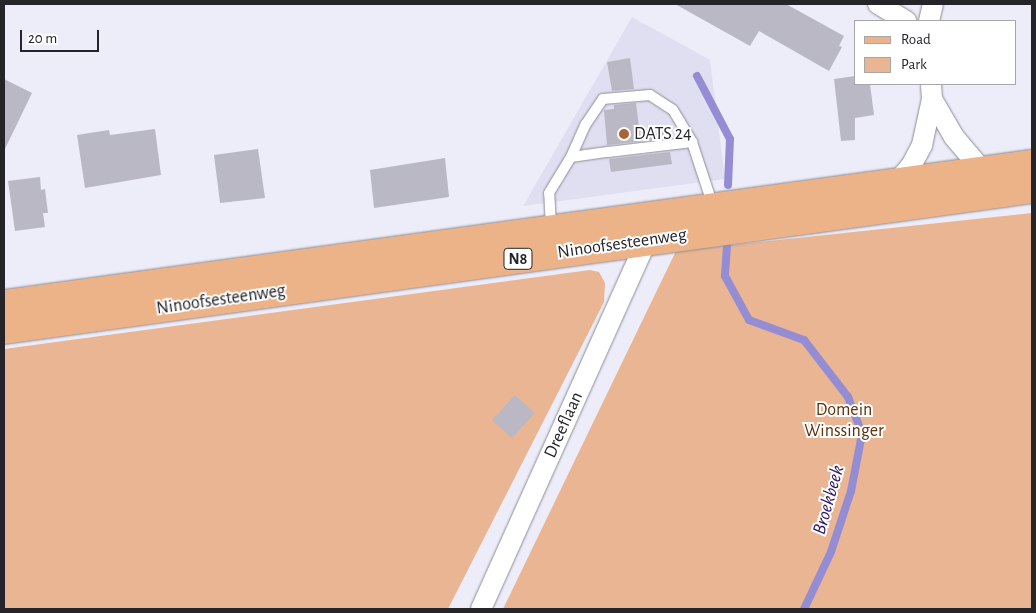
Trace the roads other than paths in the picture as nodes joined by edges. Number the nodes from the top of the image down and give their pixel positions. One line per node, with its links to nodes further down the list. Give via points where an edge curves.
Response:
1 (878, 4): 3 (street)
2 (933, 4): 4 (street)
3 (904, 20)
4 (929, 20)
5 (932, 92): 9 (street, via 954,137); 10 (street, via 922,145)
6 (692, 142): 7 (lane); 7 (lane, via 673,110 650,94 603,99); 12 (lane)
7 (570, 157): 13 (lane, via 549,193)
8 (1032, 164): 9 (main road, Ninoofsesteenweg / N8)
9 (982, 170): 10 (main road, Ninoofsesteenweg / N8)
10 (898, 182): 12 (main road, Ninoofsesteenweg / N8)
11 (1032, 190): 14 (main road, Ninoofsesteenweg / N8)
12 (714, 207): 13 (main road, Ninoofsesteenweg / N8)
13 (551, 229): 15 (main road, Ninoofsesteenweg / N8)
14 (646, 241): 16 (main road, Ninoofsesteenweg / N8); 17 (street, Dreeflaan)
15 (4, 304)
16 (4, 330)
17 (481, 609)

